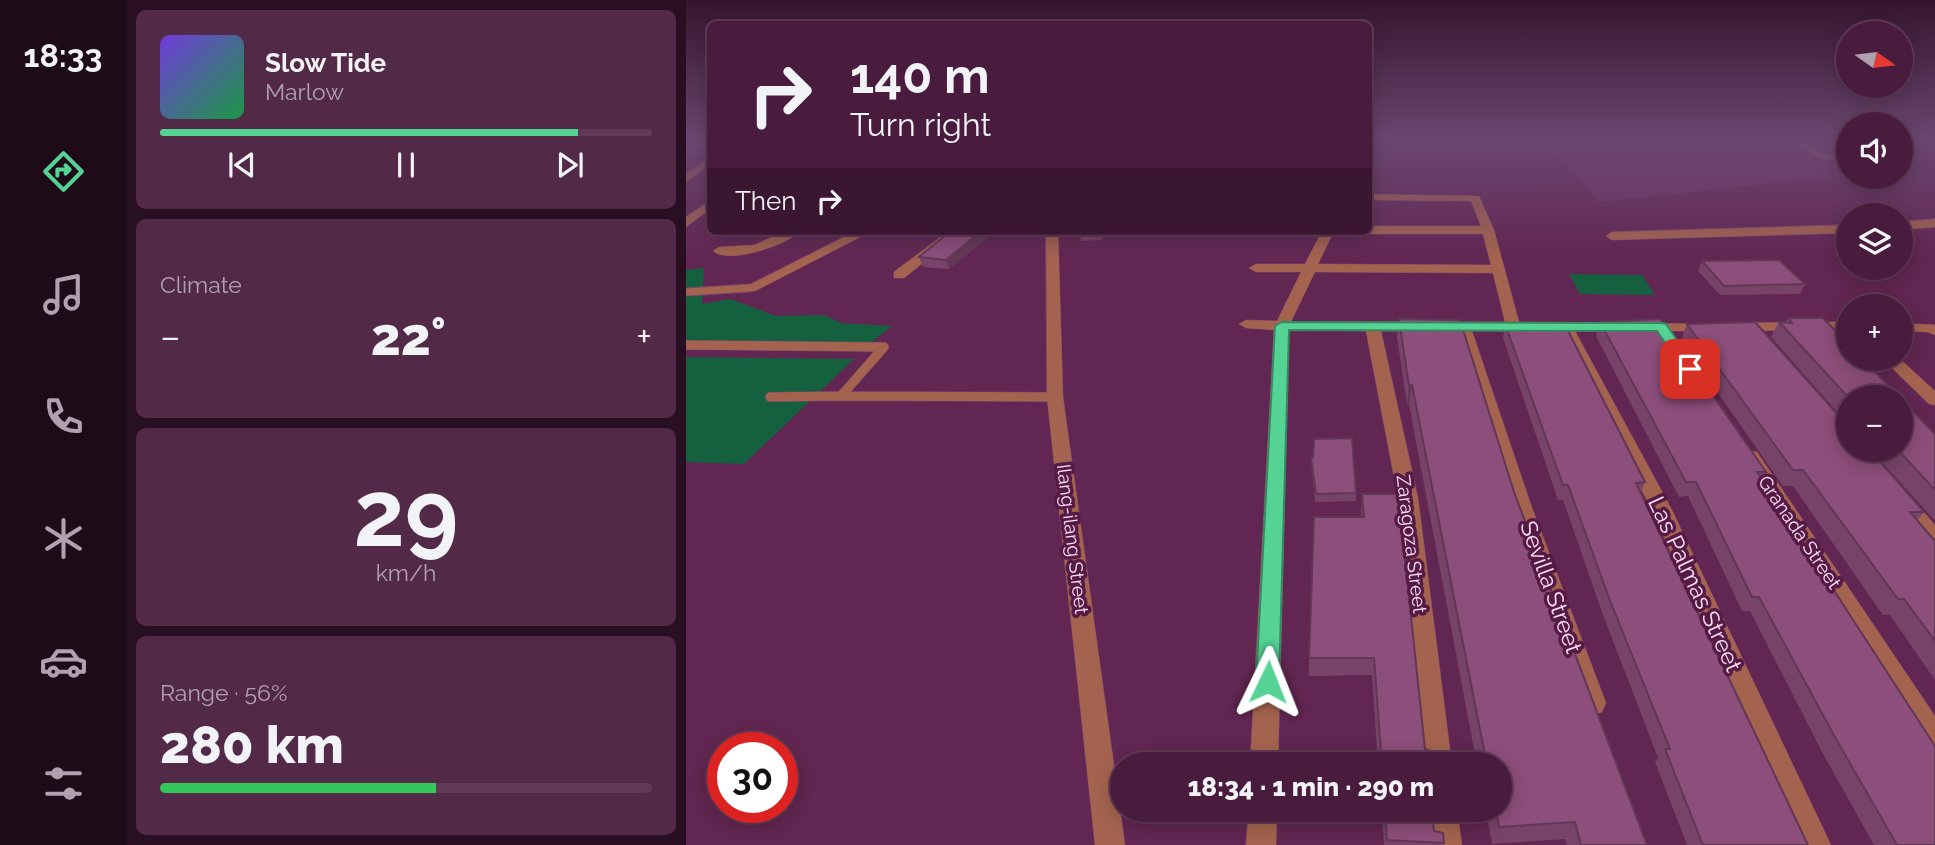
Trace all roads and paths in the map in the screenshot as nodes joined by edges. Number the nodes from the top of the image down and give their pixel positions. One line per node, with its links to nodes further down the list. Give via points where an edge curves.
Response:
1 (1372, 197): 8 (street, via 1475,198)
2 (707, 206): 3 (street)
3 (686, 223)
4 (1935, 223): 5 (street)
5 (1913, 225)
6 (1836, 229): 14 (street)
7 (1372, 230): 8 (street)
8 (1488, 230): 18 (street)
9 (786, 235): 15 (street, via 756,249)
10 (858, 235): 20 (street)
11 (952, 235): 19 (street)
12 (1052, 235): 39 (street, Ilang-ilang Street)
13 (1326, 235): 17 (street)
14 (1612, 236)
15 (719, 251)
16 (1256, 268): 17 (street)
17 (1310, 268): 18 (street); 23 (street)
18 (1498, 269): 26 (street)
19 (899, 275)
20 (751, 288): 21 (lane)
21 (686, 292)
22 (1246, 324): 23 (street)
23 (1282, 326): 24 (street); 46 (street)
24 (1373, 326): 25 (street); 47 (street, Zaragoza Street, via 1408,498)
25 (1463, 326): 26 (street); 44 (street, Sevilla Street, via 1521,505)
26 (1513, 326): 27 (street)
27 (1565, 326): 29 (street); 53 (street, Las Palmas Street, via 1662,510)
28 (1836, 326): 30 (street)
29 (1661, 327): 30 (street); 35 (street)
30 (1750, 327): 34 (street)
31 (1913, 327): 32 (street)
32 (1935, 331)
33 (686, 345): 37 (lane, via 884,347)
34 (1768, 347)
35 (1676, 349)
36 (1904, 371): 40 (street)
37 (841, 396): 38 (lane); 39 (lane)
38 (770, 397)
39 (1055, 397): 50 (street, Ilang-ilang Street)
40 (1935, 400)
41 (1737, 438): 45 (street, Granada Street)
42 (1891, 488): 43 (street)
43 (1935, 539)
44 (1602, 727)
45 (1935, 738)
46 (1265, 752)
47 (1437, 752)
48 (1262, 822): 51 (street)
49 (1444, 822): 52 (street)
50 (1110, 845)
51 (1261, 845)
52 (1447, 845)
53 (1816, 845)

